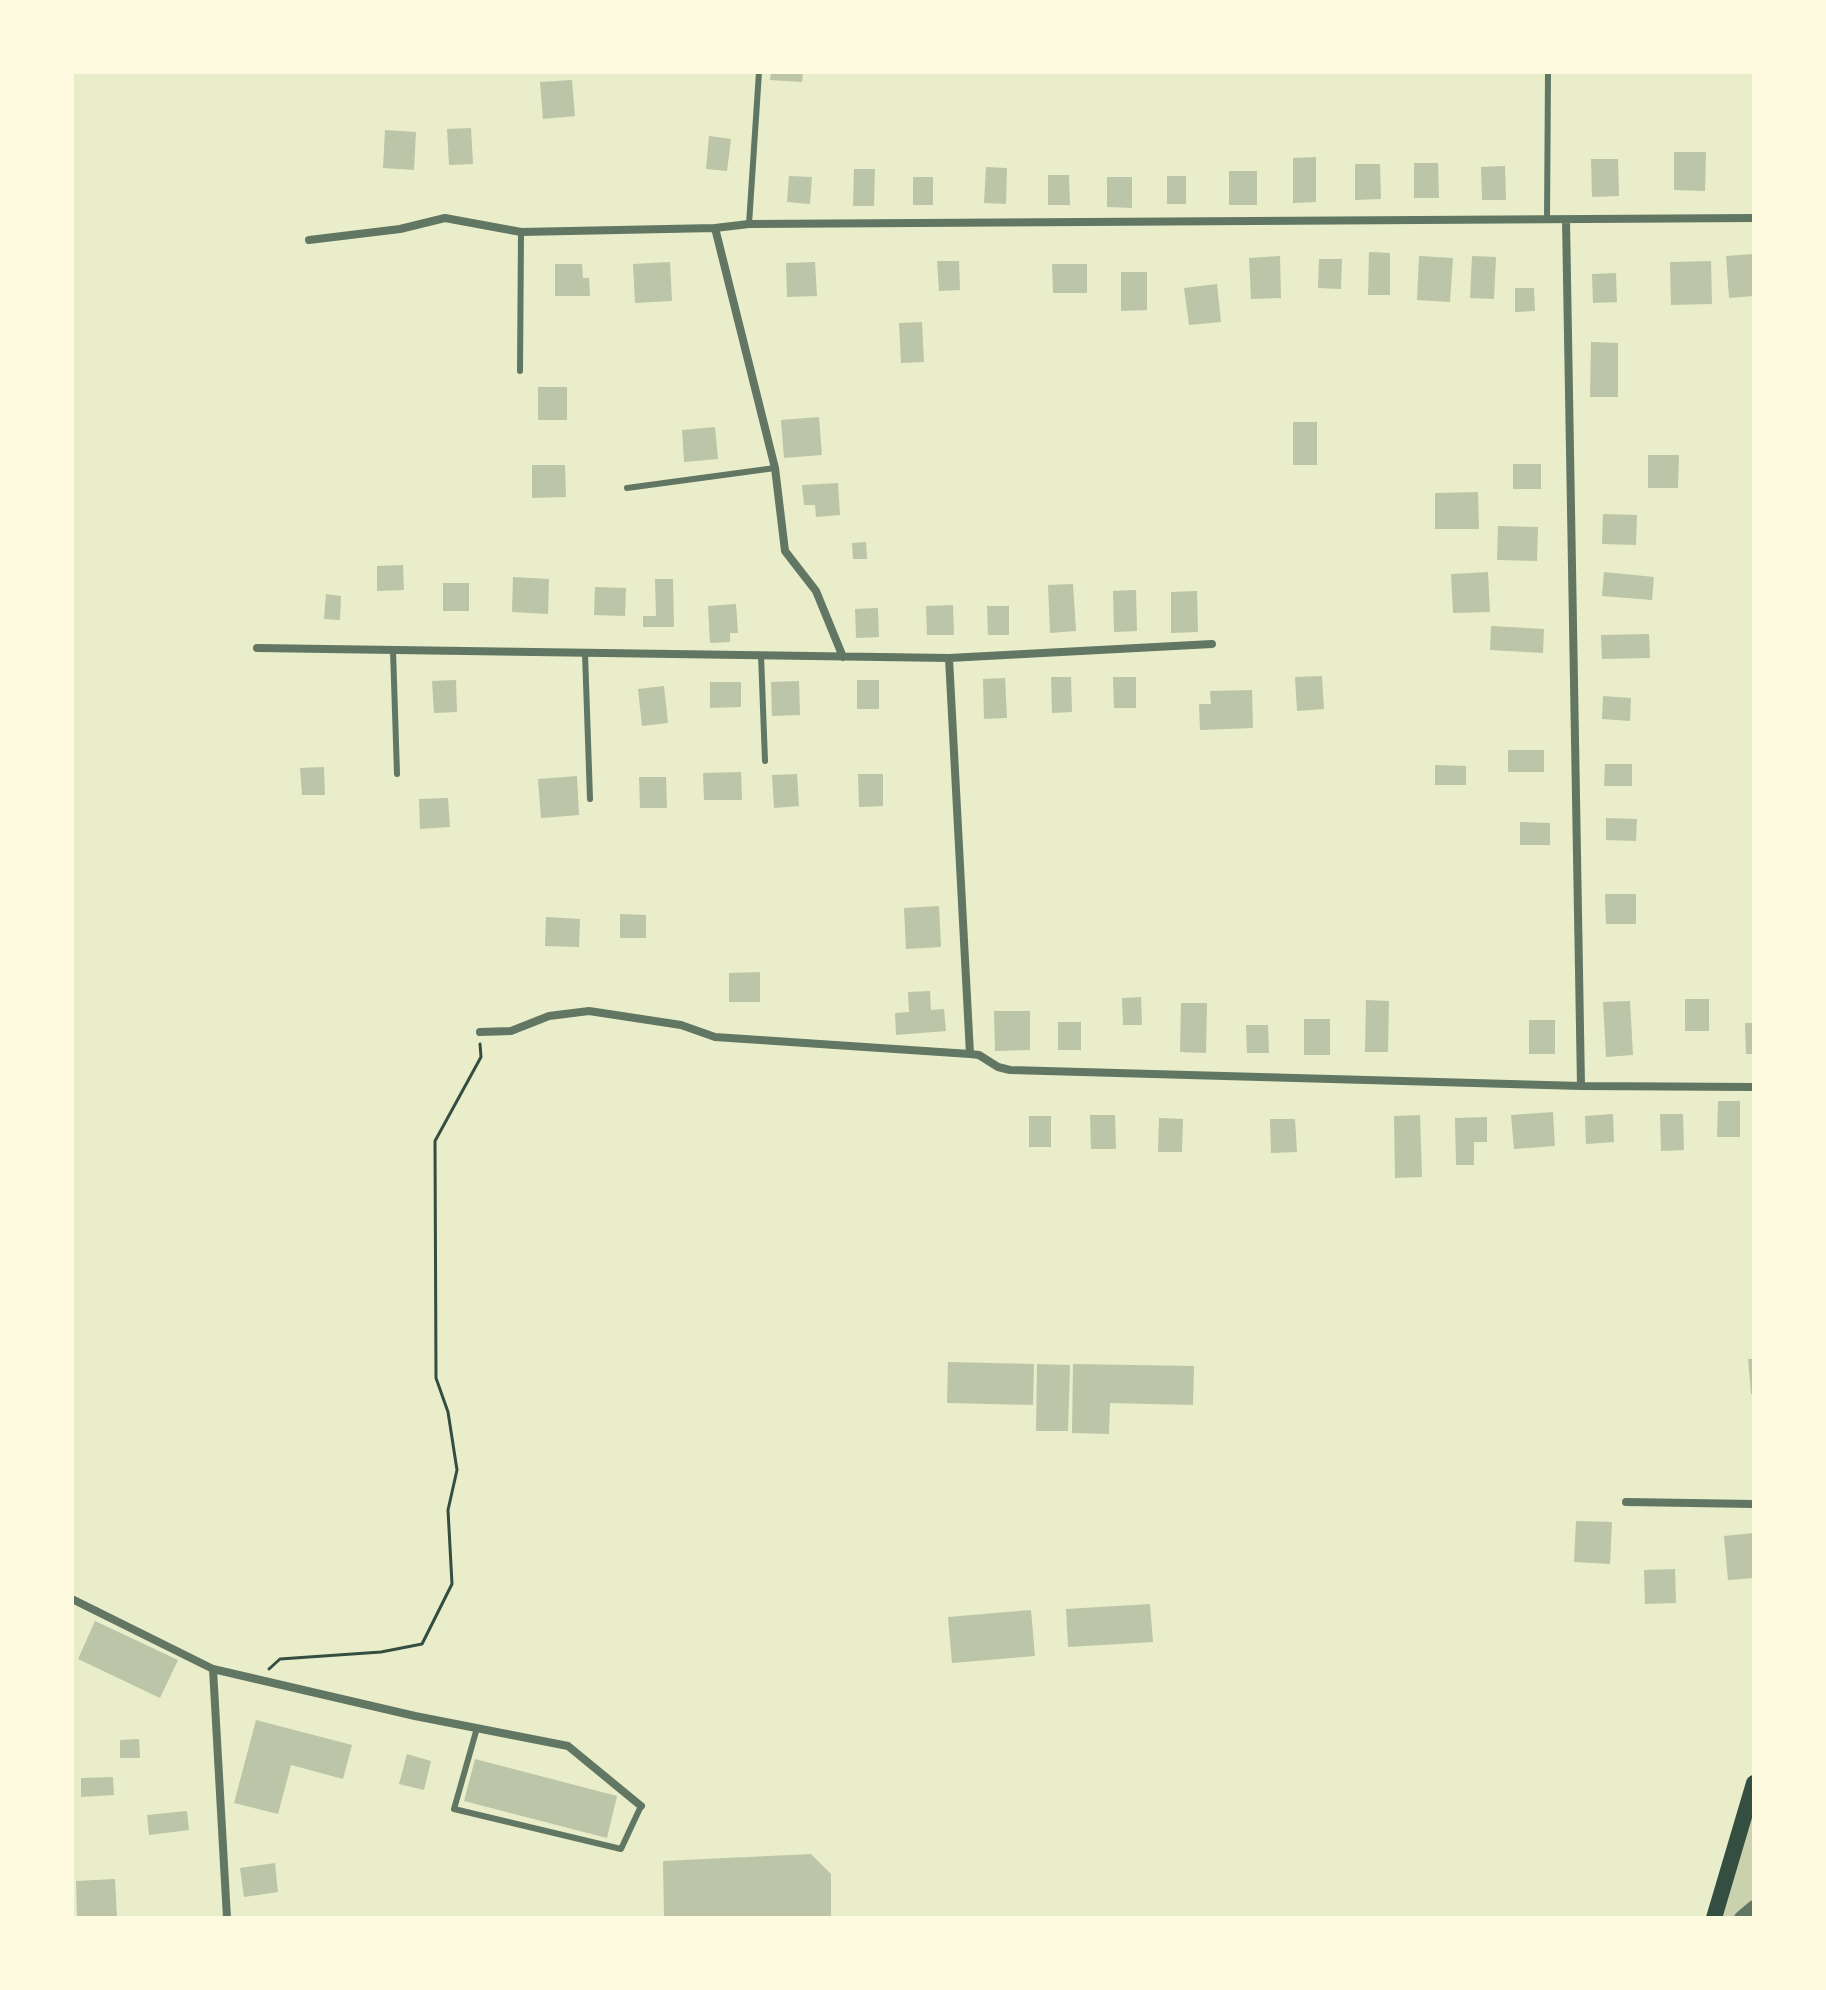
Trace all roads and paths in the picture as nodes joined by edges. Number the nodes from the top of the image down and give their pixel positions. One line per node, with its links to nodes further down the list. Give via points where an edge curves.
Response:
1 (759, 72): 6 (lane)
2 (1548, 72): 4 (lane)
3 (1754, 218): 5 (street)
4 (1547, 220): 5 (street); 6 (street)
5 (1566, 220): 25 (street)
6 (749, 224): 7 (street)
7 (715, 228): 8 (street); 11 (street)
8 (521, 232): 9 (street, via 445,218); 10 (lane)
9 (309, 240)
10 (520, 371)
11 (775, 468): 12 (lane); 18 (street, via 785,551 816,591)
12 (627, 488)
13 (1212, 644): 19 (street)
14 (257, 648): 15 (street)
15 (393, 650): 16 (street); 21 (lane)
16 (585, 653): 17 (street); 22 (lane)
17 (761, 655): 18 (street); 20 (lane)
18 (843, 657): 19 (street)
19 (949, 658): 24 (street)
20 (765, 761)
21 (397, 774)
22 (590, 799)
23 (480, 1032): 24 (street, via 511,1031 549,1016 589,1011 681,1025 715,1037); 31 (path, via 481,1057 435,1141 436,1378 448,1412 457,1470 448,1510 452,1584 422,1644 280,1659)
24 (970, 1054): 25 (street, via 1010,1070)
25 (1581, 1086): 26 (street)
26 (1754, 1087)
27 (1626, 1502): 28 (street)
28 (1754, 1504)
29 (72, 1599): 30 (street)
30 (213, 1669): 31 (street); 36 (street)
31 (258, 1679): 32 (street)
32 (477, 1728): 34 (street, via 568,1746); 34 (lane, via 454,1809 621,1849)
33 (1754, 1783): 37 (main road)
34 (641, 1806)
35 (1754, 1907): 38 (street)
36 (227, 1918)
37 (1714, 1918)
38 (1741, 1918)

